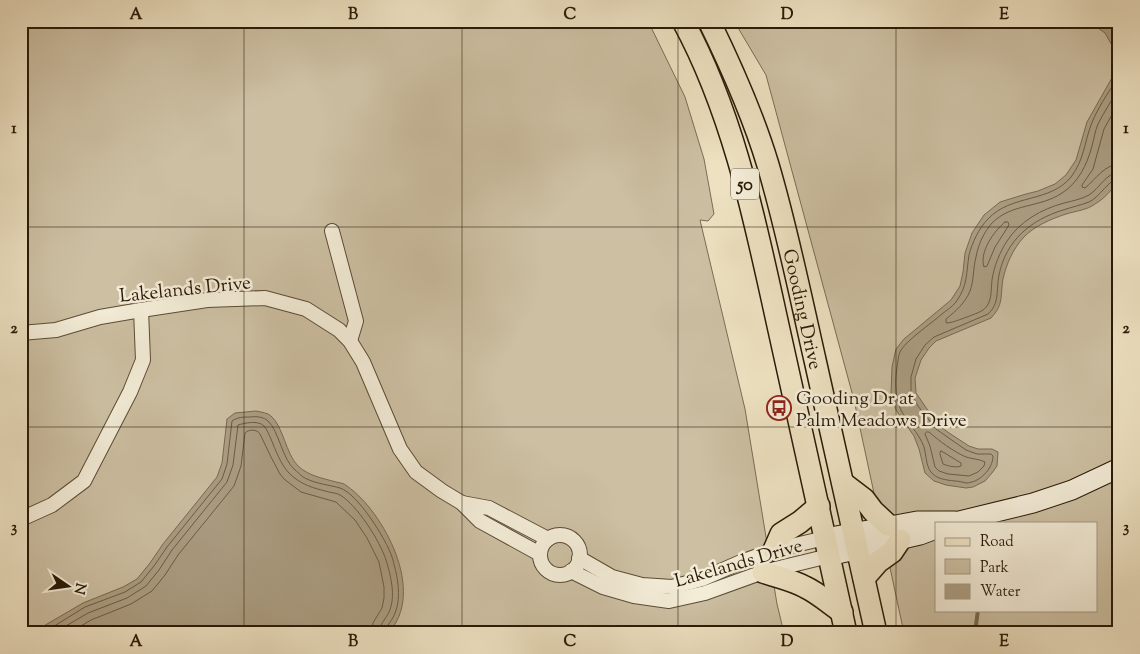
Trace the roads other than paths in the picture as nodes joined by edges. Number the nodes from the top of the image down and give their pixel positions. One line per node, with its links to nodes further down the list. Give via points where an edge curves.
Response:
1 (683, 21): 10 (main road, Gooding Drive / 50, via 704,64 736,153)
2 (709, 21): 8 (main road, Gooding Drive / 50, via 739,85 767,163 790,247)
3 (332, 231): 6 (street, via 356,321)
4 (141, 310): 5 (street, Lakelands Drive, via 100,317 56,330); 6 (street, Lakelands Drive, via 207,300 265,298 306,309); 11 (street, via 143,360 84,481 52,505)
5 (21, 333)
6 (350, 341): 9 (street, Lakelands Drive, via 400,449 416,472)
7 (1119, 468): 12 (street, via 1072,490 1033,503)
8 (844, 483): 14 (main road, via 864,499); 16 (main road, Gooding Drive / 50)
9 (462, 503): 15 (street, via 489,508); 19 (street, via 480,521)
10 (819, 506): 17 (main road, Gooding Drive / 50); 18 (main road, via 781,534)
11 (21, 519)
12 (953, 522): 14 (street, via 917,521)
13 (935, 528): 14 (street, via 920,535)
14 (894, 533): 16 (street); 23 (main road, via 892,552)
15 (548, 539): 19 (street); 20 (street, via 558,535 570,538 577,546)
16 (856, 541): 17 (street); 23 (main road, Gooding Drive / 50)
17 (827, 547): 18 (street, Lakelands Drive); 22 (street, Lakelands Drive); 24 (main road, Gooding Drive / 50)
18 (774, 550): 20 (street, Lakelands Drive, via 702,579 672,586 642,585 612,577)
19 (540, 554): 21 (street, via 547,571 559,575)
20 (579, 558): 21 (street)
21 (571, 571): 22 (street, Lakelands Drive, via 603,587 668,601 705,593)
22 (763, 572): 24 (main road, via 807,588)
23 (864, 578): 26 (main road, Gooding Drive / 50)
24 (842, 612): 25 (main road, Gooding Drive / 50)
25 (846, 633)
26 (876, 633)

